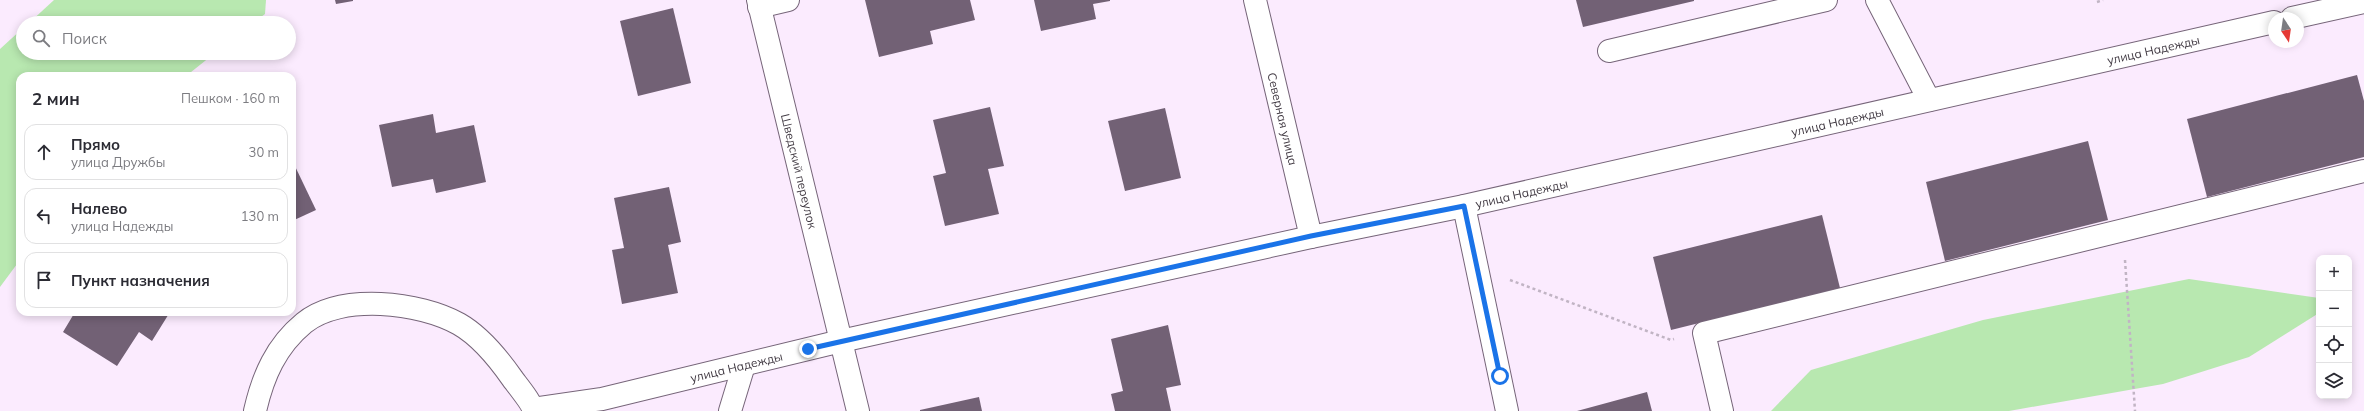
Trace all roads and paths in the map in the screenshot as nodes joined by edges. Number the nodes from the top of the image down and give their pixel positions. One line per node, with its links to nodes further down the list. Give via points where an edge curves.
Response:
1 (788, 0): 8 (street)
2 (1255, 0): 16 (street, Северная улица)
3 (1826, 0): 11 (street)
4 (1877, 0): 12 (street)
5 (2103, 0): 6 (path)
6 (2097, 2)
7 (2364, 2): 9 (street)
8 (759, 3): 19 (street, Шведский переулок)
9 (2304, 15)
10 (2268, 23): 12 (street, улица Надежды)
11 (1609, 51)
12 (1929, 100): 14 (street, улица Надежды)
13 (2364, 171): 15 (street)
14 (1464, 206): 16 (street, улица Надежды); 17 (street)
15 (2123, 229): 18 (street); 27 (path)
16 (1311, 236): 19 (street, улица Надежды)
17 (1477, 268): 18 (path, via 1671,340); 25 (street)
18 (1704, 333): 26 (street)
19 (841, 341): 20 (street, улица Надежды); 24 (street, Шведский переулок)
20 (744, 365): 21 (street, улица Надежды, via 602,399); 23 (street)
21 (533, 410): 22 (street, via 505,367 481,341 459,324 429,311 383,302 350,305 323,313 305,322 277,351 261,384)
22 (255, 411)
23 (730, 411)
24 (858, 411)
25 (1507, 411)
26 (1722, 411)
27 (2135, 411)

